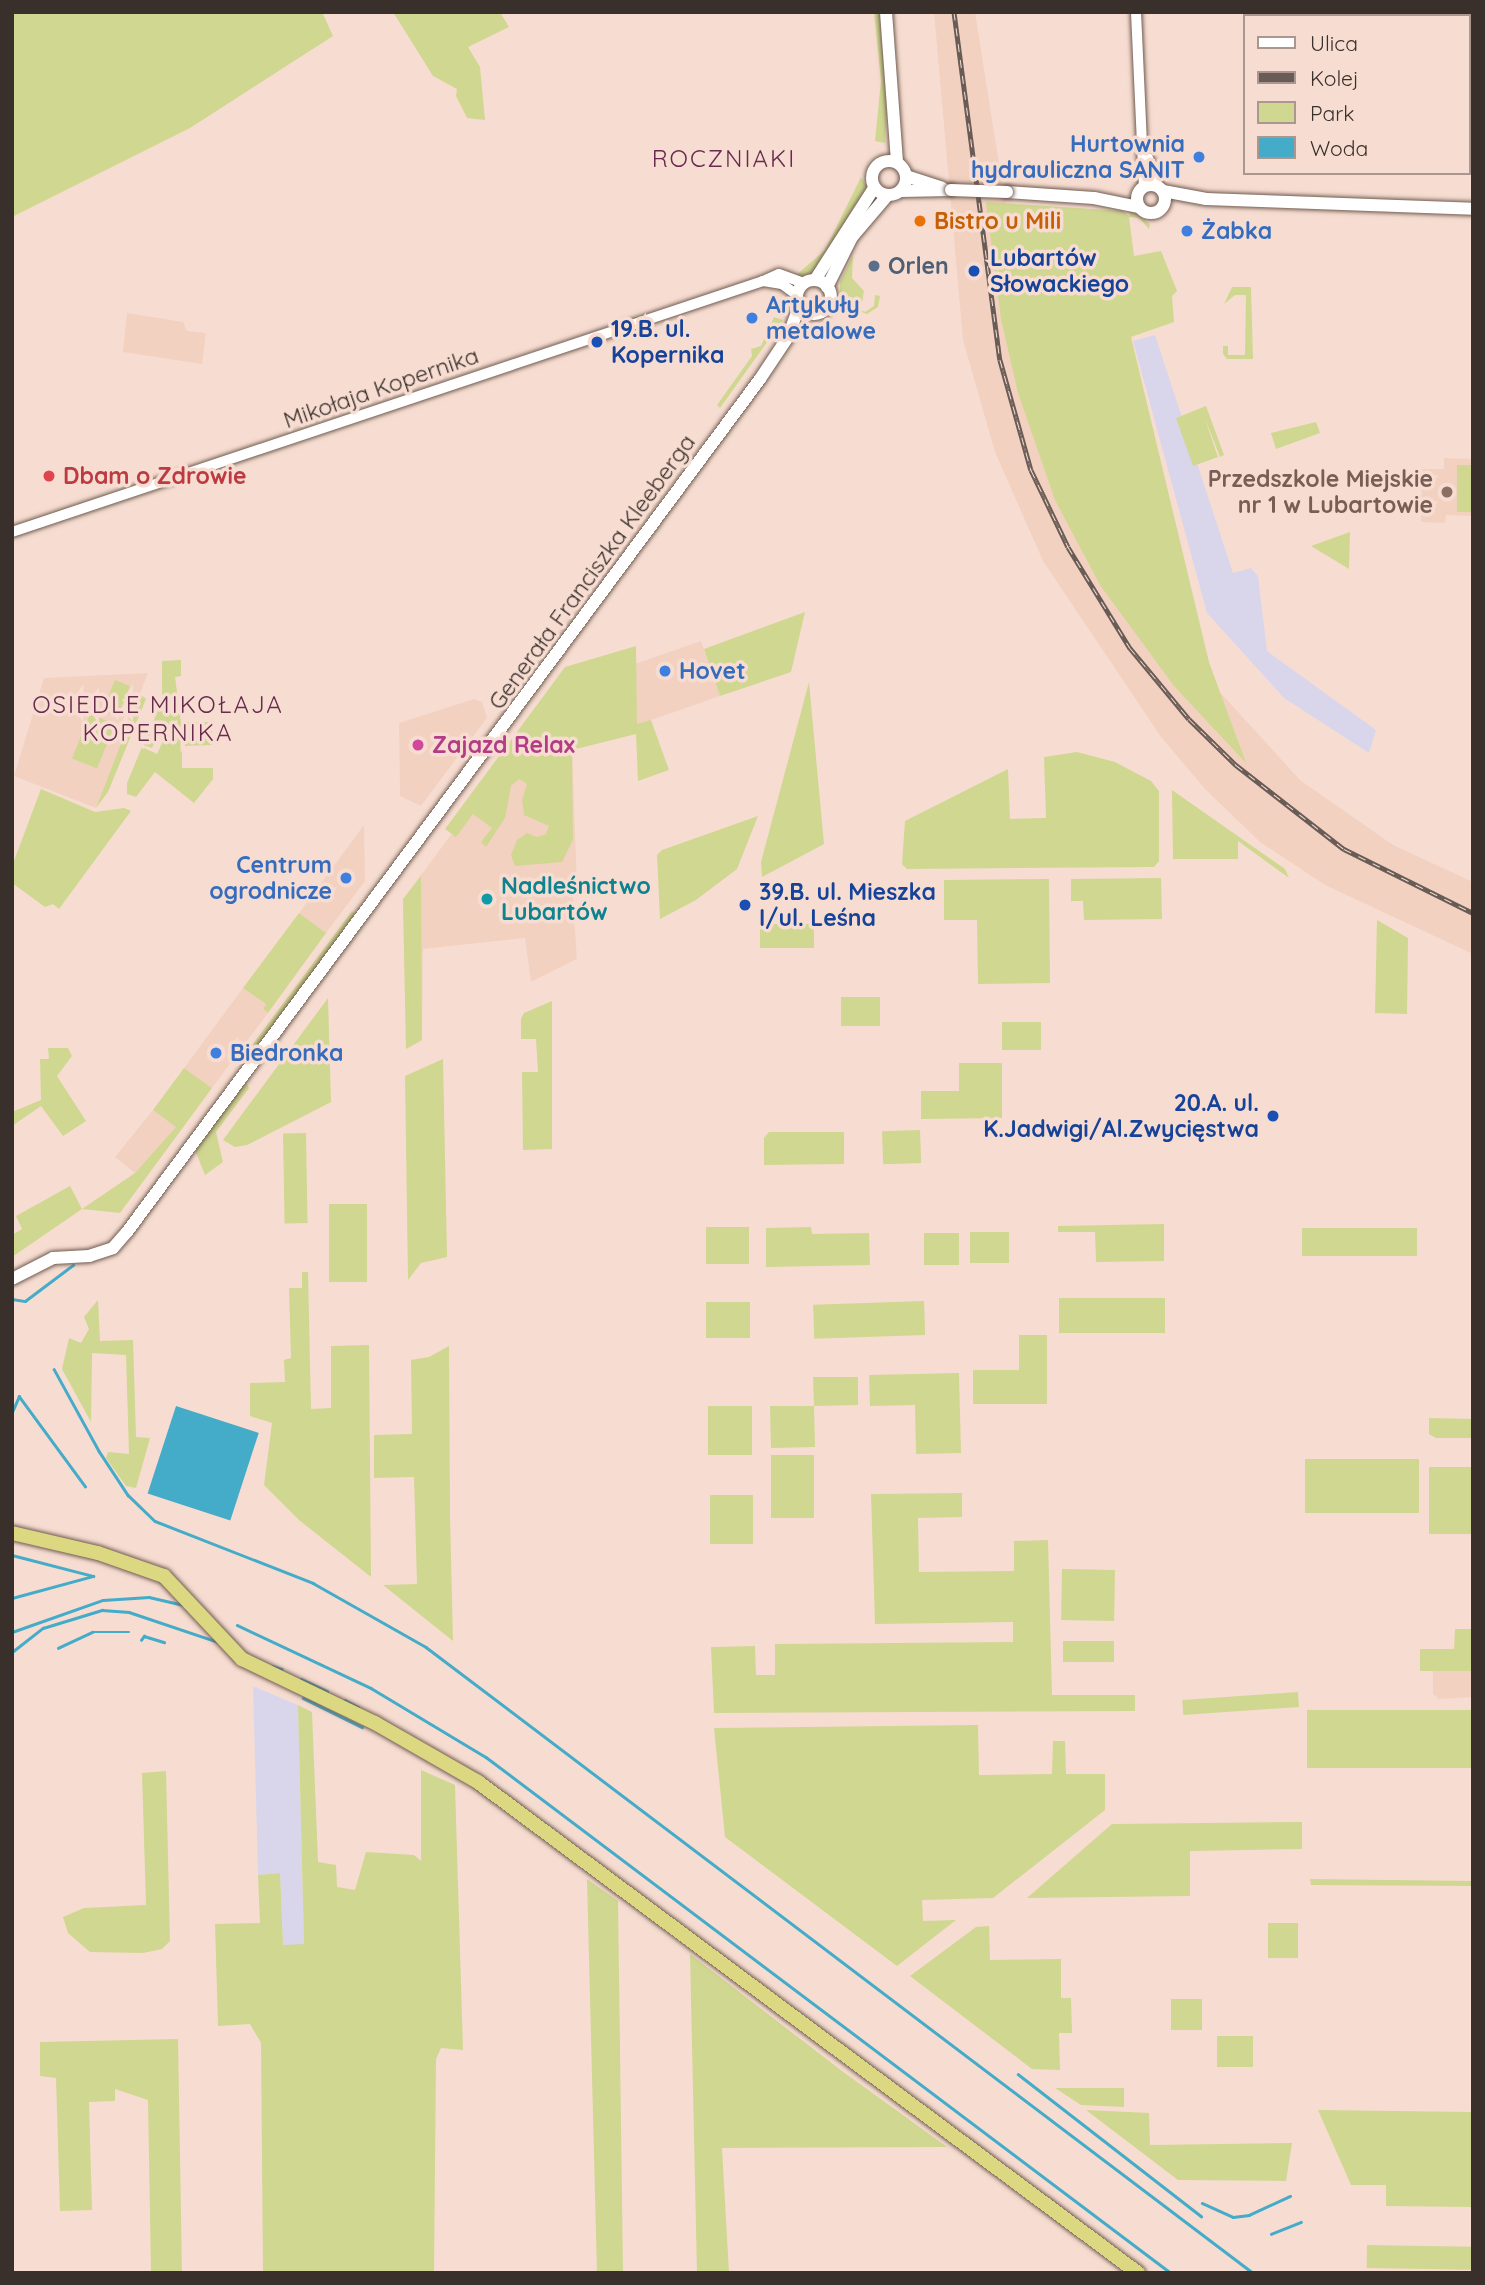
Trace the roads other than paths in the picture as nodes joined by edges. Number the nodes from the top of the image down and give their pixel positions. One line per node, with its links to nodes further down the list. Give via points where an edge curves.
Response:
1 (886, 12): 4 (main road)
2 (1136, 12): 3 (street)
3 (1145, 152): 7 (street); 8 (street)
4 (890, 162): 5 (main road); 6 (main road, via 872,174)
5 (906, 176): 9 (main road); 10 (main road)
6 (874, 188): 11 (main road); 18 (main road)
7 (1141, 189): 8 (main road); 12 (main road); 15 (main road)
8 (1161, 189): 13 (main road); 14 (main road)
9 (948, 190): 10 (main road); 12 (main road, bridge)
10 (901, 191): 11 (main road)
11 (887, 195): 19 (main road, via 852,237)
12 (1094, 198): 15 (main road)
13 (1206, 200): 14 (main road); 16 (main road)
14 (1163, 206): 15 (main road, via 1150,213)
15 (1139, 207)
16 (1473, 209)
17 (763, 281): 18 (street, Mikołaja Kopernika, via 776,274); 20 (street, via 782,284); 23 (street, Mikołaja Kopernika)
18 (809, 281): 19 (main road); 20 (main road)
19 (827, 287): 21 (main road, via 831,298 827,308)
20 (798, 300): 21 (main road); 22 (main road, Generała Franciszka Kleeberga)
21 (810, 314): 22 (main road, Generała Franciszka Kleeberga)
22 (788, 337): 24 (main road, Generała Franciszka Kleeberga, via 117,1245 89,1256 53,1258)
23 (12, 532)
24 (12, 1279)
25 (12, 1534): 26 (highway, via 98,1553 164,1576 249,1664 375,1723 478,1782)
26 (1138, 2273)

